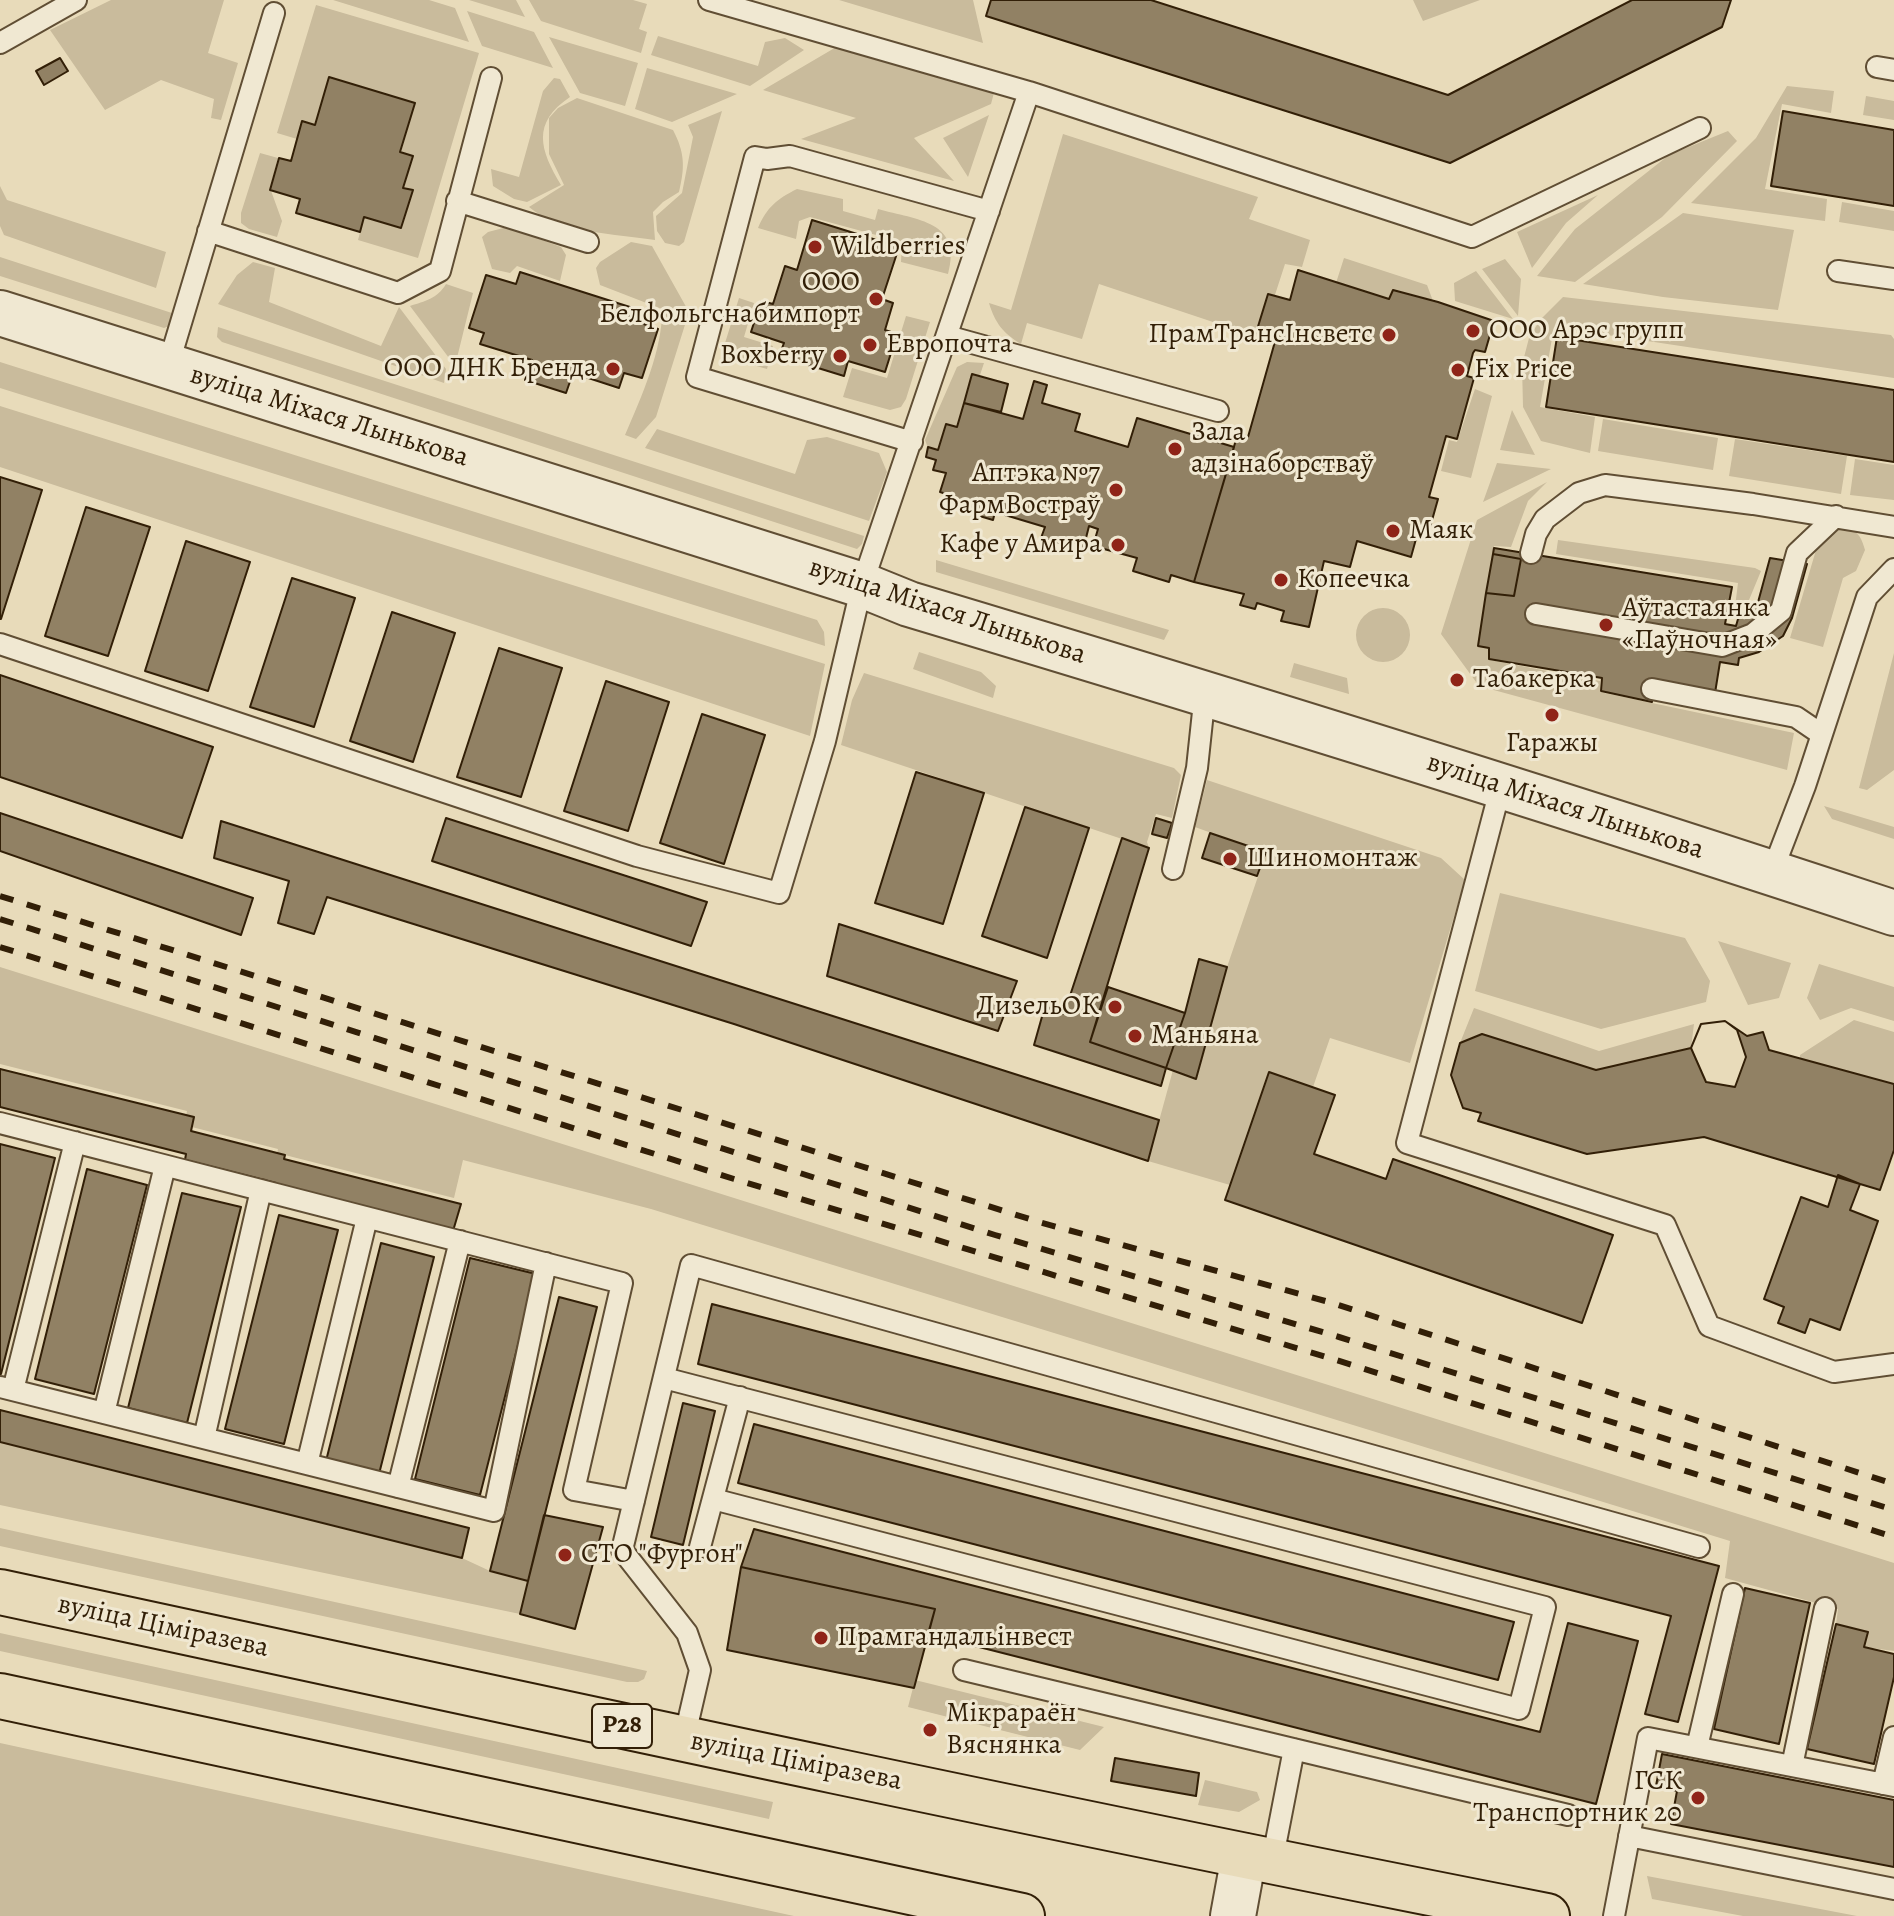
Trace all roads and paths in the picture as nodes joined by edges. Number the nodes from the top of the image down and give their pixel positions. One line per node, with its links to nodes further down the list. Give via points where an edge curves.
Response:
1 (76, 0): 4 (lane)
2 (709, 0): 6 (lane)
3 (274, 13): 10 (lane)
4 (0, 43)
5 (491, 78): 8 (lane)
6 (1029, 92): 7 (lane, via 1472,237); 9 (lane)
7 (1700, 128)
8 (457, 201): 10 (lane, via 440,271 398,293); 11 (lane)
9 (989, 211): 15 (lane); 18 (lane, via 790,156 755,157 697,377)
10 (208, 231): 16 (lane)
11 (588, 242)
12 (1838, 271): 13 (lane)
13 (1894, 279)
14 (0, 313): 16 (street, вуліца Міхася Лынькова)
15 (947, 336): 17 (lane); 18 (lane)
16 (168, 366): 23 (street, вуліца Міхася Лынькова)
17 (1218, 411)
18 (912, 442): 23 (lane)
19 (1836, 516): 20 (lane); 21 (lane, via 1605,485 1579,493 1545,519); 24 (lane, via 1797,553 1781,611 1753,634 1722,646)
20 (1894, 527)
21 (1531, 553)
22 (1894, 569): 28 (lane, via 1867,597)
23 (862, 585): 25 (lane, via 825,741 779,893 623,852); 27 (street, вуліца Міхася Лынькова, via 909,604)
24 (1536, 614)
25 (0, 644)
26 (1652, 689): 28 (lane, via 1796,717)
27 (1205, 693): 29 (street, вуліца Міхася Лынькова); 30 (lane, via 1197,768)
28 (1821, 734): 31 (lane)
29 (1501, 786): 31 (street, вуліца Міхася Лынькова); 40 (lane, via 1407,1143 1665,1225 1709,1326 1834,1372)
30 (1173, 869)
31 (1772, 872): 32 (street, вуліца Міхася Лынькова)
32 (1894, 913)
33 (0, 1123): 34 (lane)
34 (75, 1142): 35 (lane); 42 (lane)
35 (165, 1166): 36 (lane); 44 (lane)
36 (261, 1190): 37 (lane); 45 (lane)
37 (367, 1218): 38 (lane); 46 (lane)
38 (460, 1241): 39 (lane); 47 (lane)
39 (546, 1263): 47 (lane, via 494,1511); 49 (lane, via 622,1283 574,1490)
40 (1894, 1364)
41 (664, 1378): 43 (lane); 49 (lane); 51 (lane, via 691,1265)
42 (6, 1389): 44 (lane)
43 (740, 1397): 48 (lane); 48 (lane, via 1545,1607 1519,1709)
44 (104, 1413): 45 (lane)
45 (204, 1438): 46 (lane)
46 (307, 1464): 47 (lane)
47 (398, 1487)
48 (713, 1499): 50 (lane)
49 (634, 1501): 58 (lane, via 622,1550 687,1633 700,1670)
50 (700, 1547)
51 (1699, 1547)
52 (0, 1592): 58 (main road, вуліца Ціміразева / Р28)
53 (1733, 1594): 59 (lane)
54 (1825, 1608): 61 (lane)
55 (964, 1670): 60 (lane)
56 (0, 1696): 67 (main road)
57 (1894, 1737): 62 (lane)
58 (684, 1739): 65 (main road, вуліца Ціміразева / Р28)
59 (1697, 1747): 61 (lane); 64 (lane, via 1648,1738)
60 (1294, 1749): 63 (lane); 65 (lane)
61 (1792, 1766): 62 (lane)
62 (1889, 1785)
63 (1568, 1815)
64 (1629, 1836): 66 (lane); 70 (lane)
65 (1258, 1859): 68 (street); 69 (main road, вуліца Ціміразева / Р28)
66 (1894, 1889)
67 (1022, 1916)
68 (1233, 1916)
69 (1547, 1916)
70 (1614, 1916)

